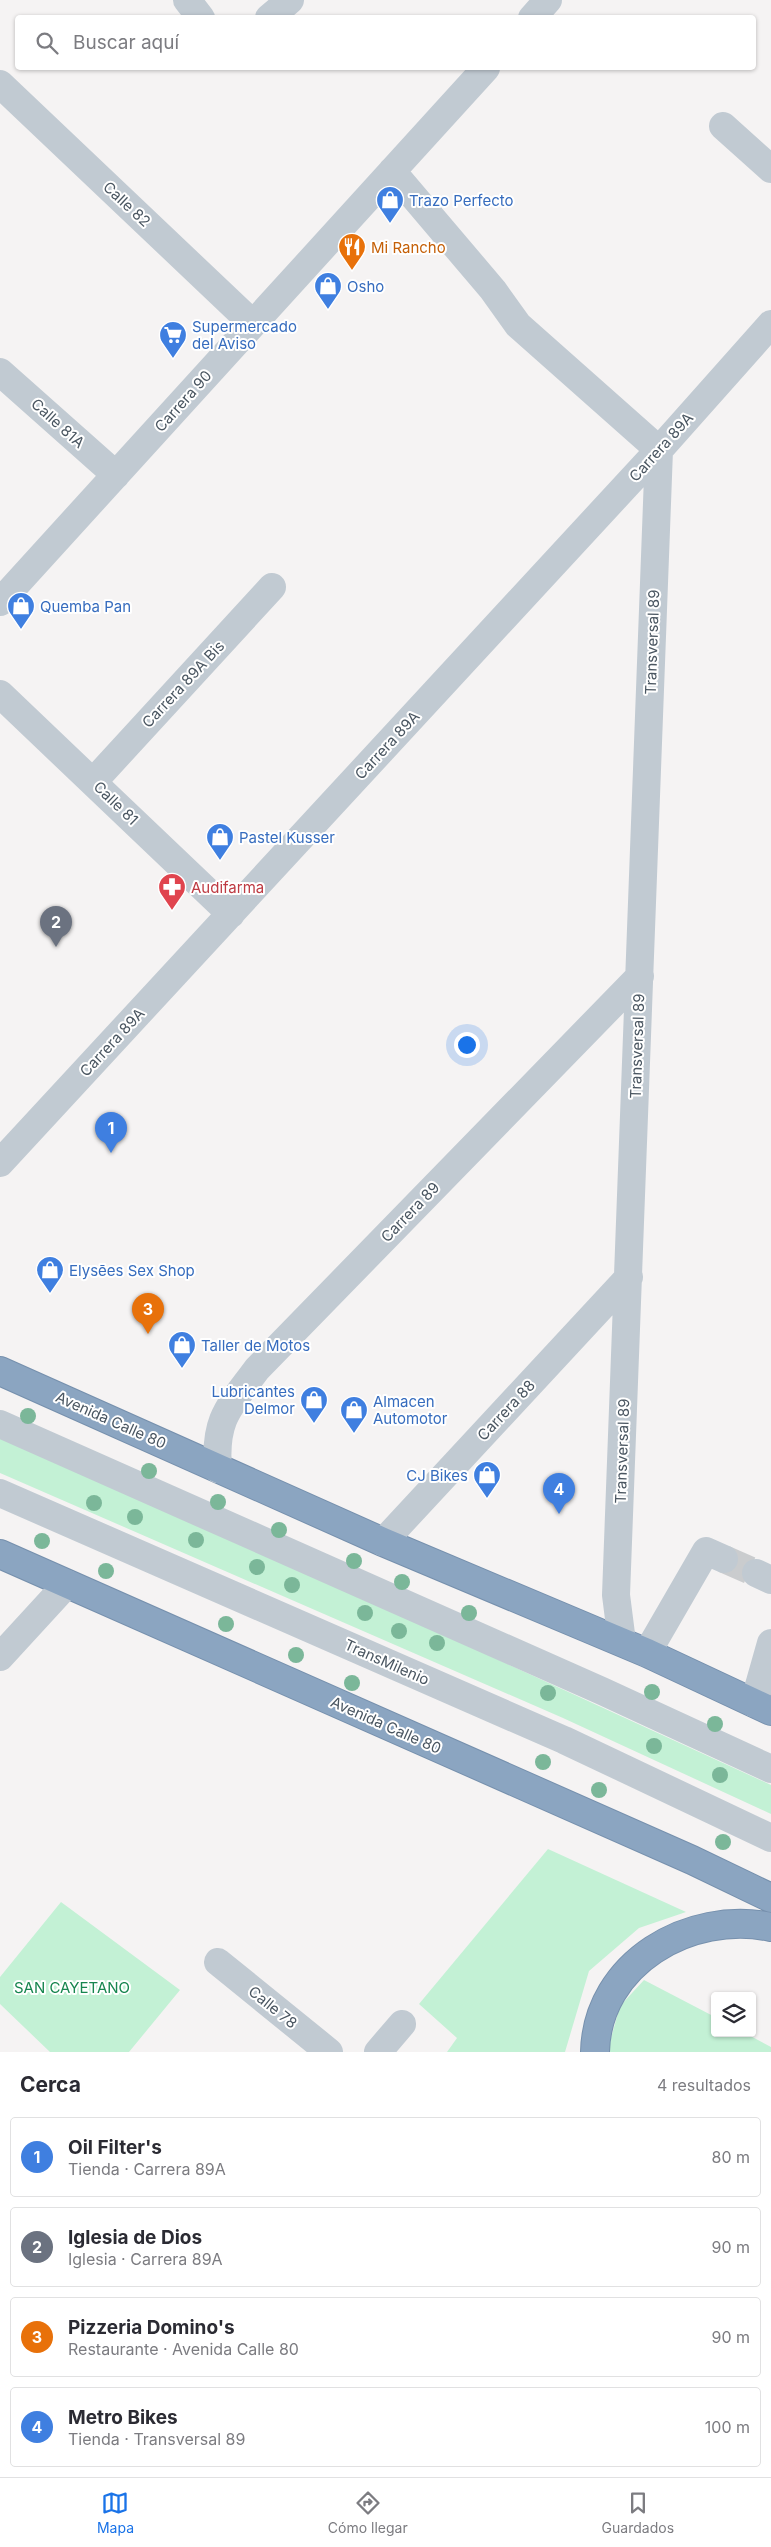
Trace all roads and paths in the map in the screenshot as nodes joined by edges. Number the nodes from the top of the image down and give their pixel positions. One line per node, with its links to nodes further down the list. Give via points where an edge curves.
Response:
1 (187, 0): 4 (street)
2 (290, 0): 5 (street)
3 (548, 0): 6 (street)
4 (199, 15)
5 (272, 15)
6 (535, 15)
7 (484, 70): 11 (street, Carrera 90)
8 (0, 84): 12 (street, Calle 82)
9 (723, 126): 10 (street)
10 (771, 169)
11 (392, 171): 12 (street, Carrera 90); 15 (street, via 502,301 518,325)
12 (253, 324): 16 (street, Carrera 90)
13 (771, 324): 15 (street, Carrera 89A)
14 (0, 372): 16 (street, Calle 81A)
15 (659, 450): 21 (street, Carrera 89A); 22 (street, Transversal 89)
16 (116, 475): 18 (street, Carrera 90)
17 (272, 587): 20 (street, Carrera 89A Bis)
18 (0, 602)
19 (0, 694): 20 (street, Calle 81)
20 (93, 782): 21 (street, Calle 81)
21 (231, 914): 23 (street, Carrera 89A)
22 (640, 976): 24 (street, Transversal 89); 27 (street, Carrera 89, via 257,1369 220,1426)
23 (0, 1164)
24 (629, 1277): 29 (street, Carrera 88); 33 (street, Transversal 89, via 616,1596)
25 (0, 1371): 27 (highway, Avenida Calle 80)
26 (0, 1424): 38 (street)
27 (218, 1469): 29 (highway, Avenida Calle 80)
28 (0, 1493): 39 (street, TransMilenio, via 564,1740)
29 (383, 1542): 33 (highway, Avenida Calle 80)
30 (0, 1554): 32 (highway, Avenida Calle 80)
31 (724, 1559): 35 (street, via 706,1551)
32 (67, 1584): 36 (street); 40 (highway, Avenida Calle 80, via 692,1860)
33 (622, 1642): 35 (highway, Avenida Calle 80)
34 (771, 1643): 37 (street)
35 (647, 1653): 37 (highway, Avenida Calle 80)
36 (0, 1657)
37 (762, 1707)
38 (771, 1769)
39 (771, 1838)
40 (771, 1898)
41 (771, 1927): 46 (highway, via 725,1923 678,1934 652,1949 629,1970 604,2006)
42 (218, 1962): 44 (street, Calle 78)
43 (402, 2024): 45 (street)
44 (329, 2052)
45 (378, 2052)
46 (595, 2052)

